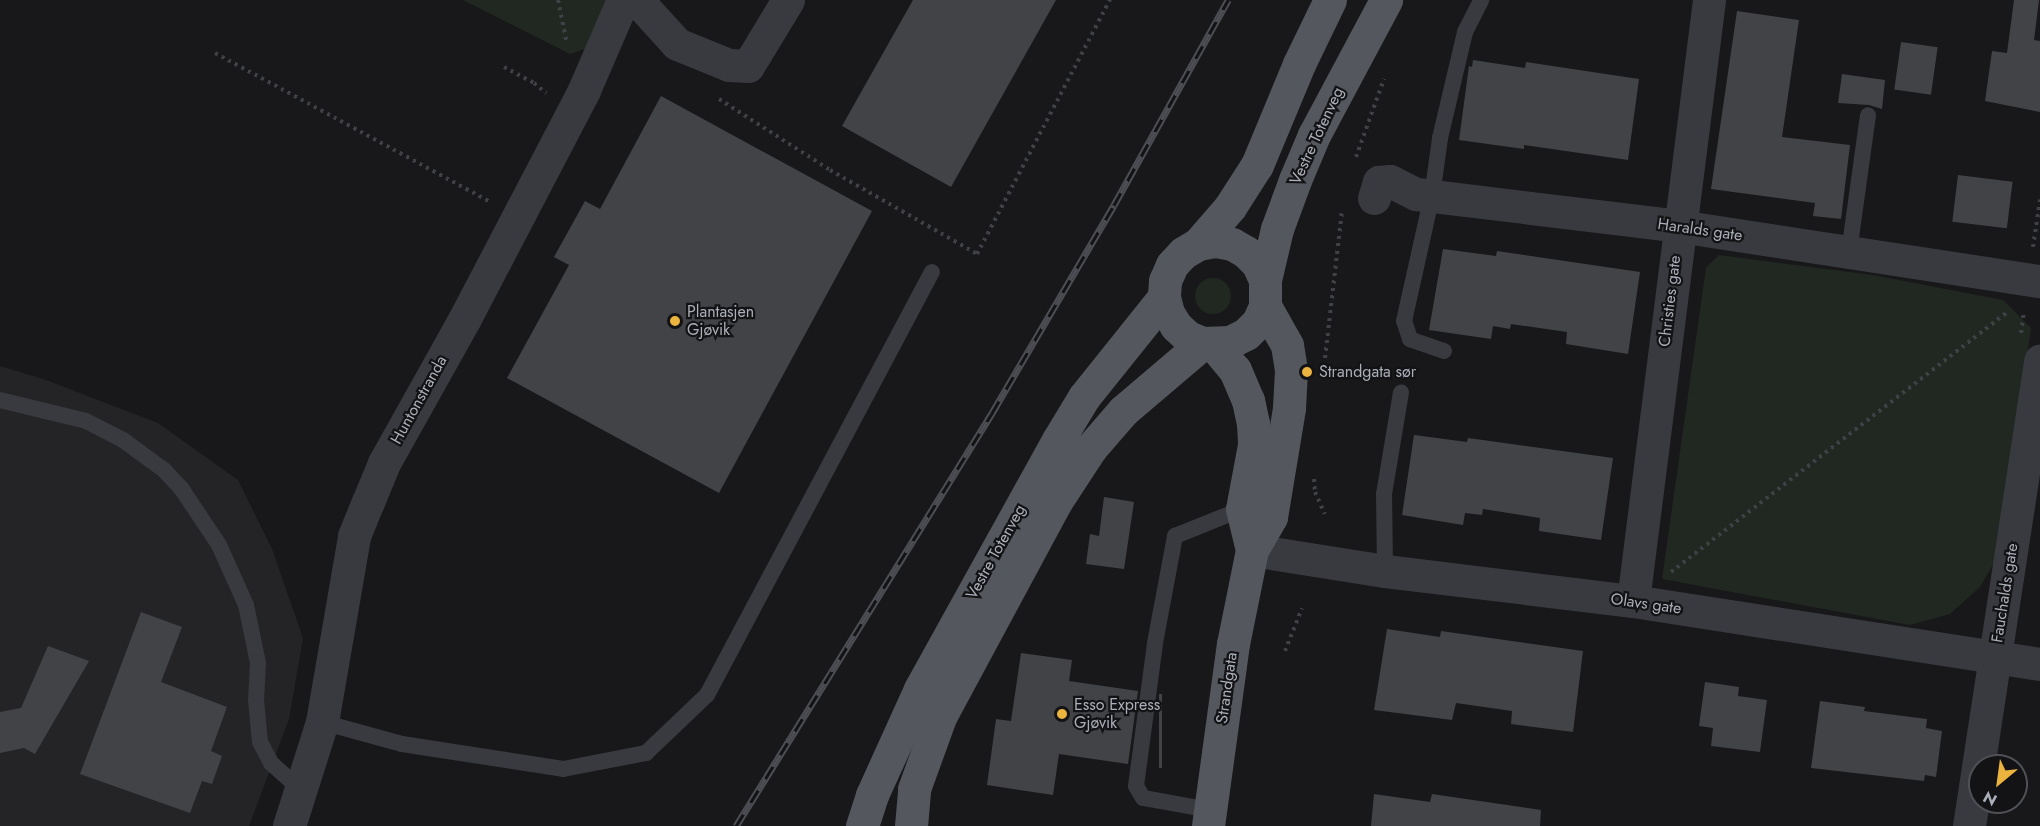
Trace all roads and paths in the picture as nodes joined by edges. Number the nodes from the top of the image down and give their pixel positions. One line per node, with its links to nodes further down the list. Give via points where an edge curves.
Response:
1 (558, 0): 10 (path)
2 (623, 0): 44 (street, Huntonstranda, via 573,111 384,463 354,536)
3 (637, 0): 4 (street, via 677,44 729,66 748,66)
4 (788, 0)
5 (1110, 0): 13 (path, via 977,254 830,170)
6 (1330, 0): 21 (main road, via 1257,165 1230,207)
7 (1386, 0): 25 (main road, Vestre Totenveg, via 1294,180 1277,229)
8 (1480, 0): 16 (lane, via 1465,32 1440,138)
9 (1709, 0): 20 (street, Christies gate)
10 (567, 49)
11 (216, 53): 18 (path)
12 (1385, 78): 15 (path)
13 (711, 94)
14 (1868, 115): 22 (lane)
15 (1354, 162)
16 (1432, 195): 17 (street, Haralds gate, via 1416,194 1390,181 1379,182); 20 (street, Haralds gate); 29 (lane, via 1404,321 1410,339)
17 (1374, 198)
18 (490, 202)
19 (1342, 207): 30 (path)
20 (1679, 226): 22 (street, Haralds gate); 39 (street, Christies gate)
21 (1198, 244): 25 (main road, via 1232,244 1252,258); 26 (main road, via 1172,265)
22 (1850, 252): 24 (street, Haralds gate)
23 (932, 272): 44 (lane, via 707,695 646,753 563,768 402,744)
24 (2040, 281)
25 (1265, 293): 28 (main road, via 1258,322 1246,334 1230,342); 37 (main road, Strandgata, via 1287,345 1290,399 1271,517)
26 (1164, 297): 28 (main road, via 1176,327 1188,337); 48 (main road, Vestre Totenveg, via 1084,397 1058,440 920,689)
27 (2016, 307): 39 (path)
28 (1208, 344): 35 (main road, Strandgata, via 1235,370 1253,423 1254,445); 49 (main road, Vestre Totenveg, via 1123,411 1091,448 1054,503 940,717 914,789)
29 (1444, 351)
30 (1325, 360)
31 (2040, 360): 42 (street, Fauchalds gate)
32 (1401, 392): 38 (lane, via 1384,494)
33 (0, 400): 45 (lane, via 86,422 123,440 164,470 181,488 219,545 246,605 258,663 260,742 271,763)
34 (1313, 475): 36 (path, via 1315,492)
35 (1242, 509): 37 (main road, Strandgata); 46 (lane, via 1175,536 1155,643 1136,786 1143,798)
36 (1325, 514)
37 (1252, 550): 38 (street, Olavs gate); 46 (main road, Strandgata, via 1233,644)
38 (1384, 571): 39 (street, Olavs gate)
39 (1633, 602): 42 (street, Olavs gate)
40 (1302, 608): 41 (path)
41 (1286, 651)
42 (1995, 656): 43 (street, Olavs gate); 50 (street, Fauchalds gate)
43 (2040, 664)
44 (322, 722): 45 (street, Huntonstranda)
45 (301, 790): 47 (street, Huntonstranda)
46 (1209, 818)
47 (290, 826)
48 (862, 826)
49 (911, 826)
50 (1968, 826)

